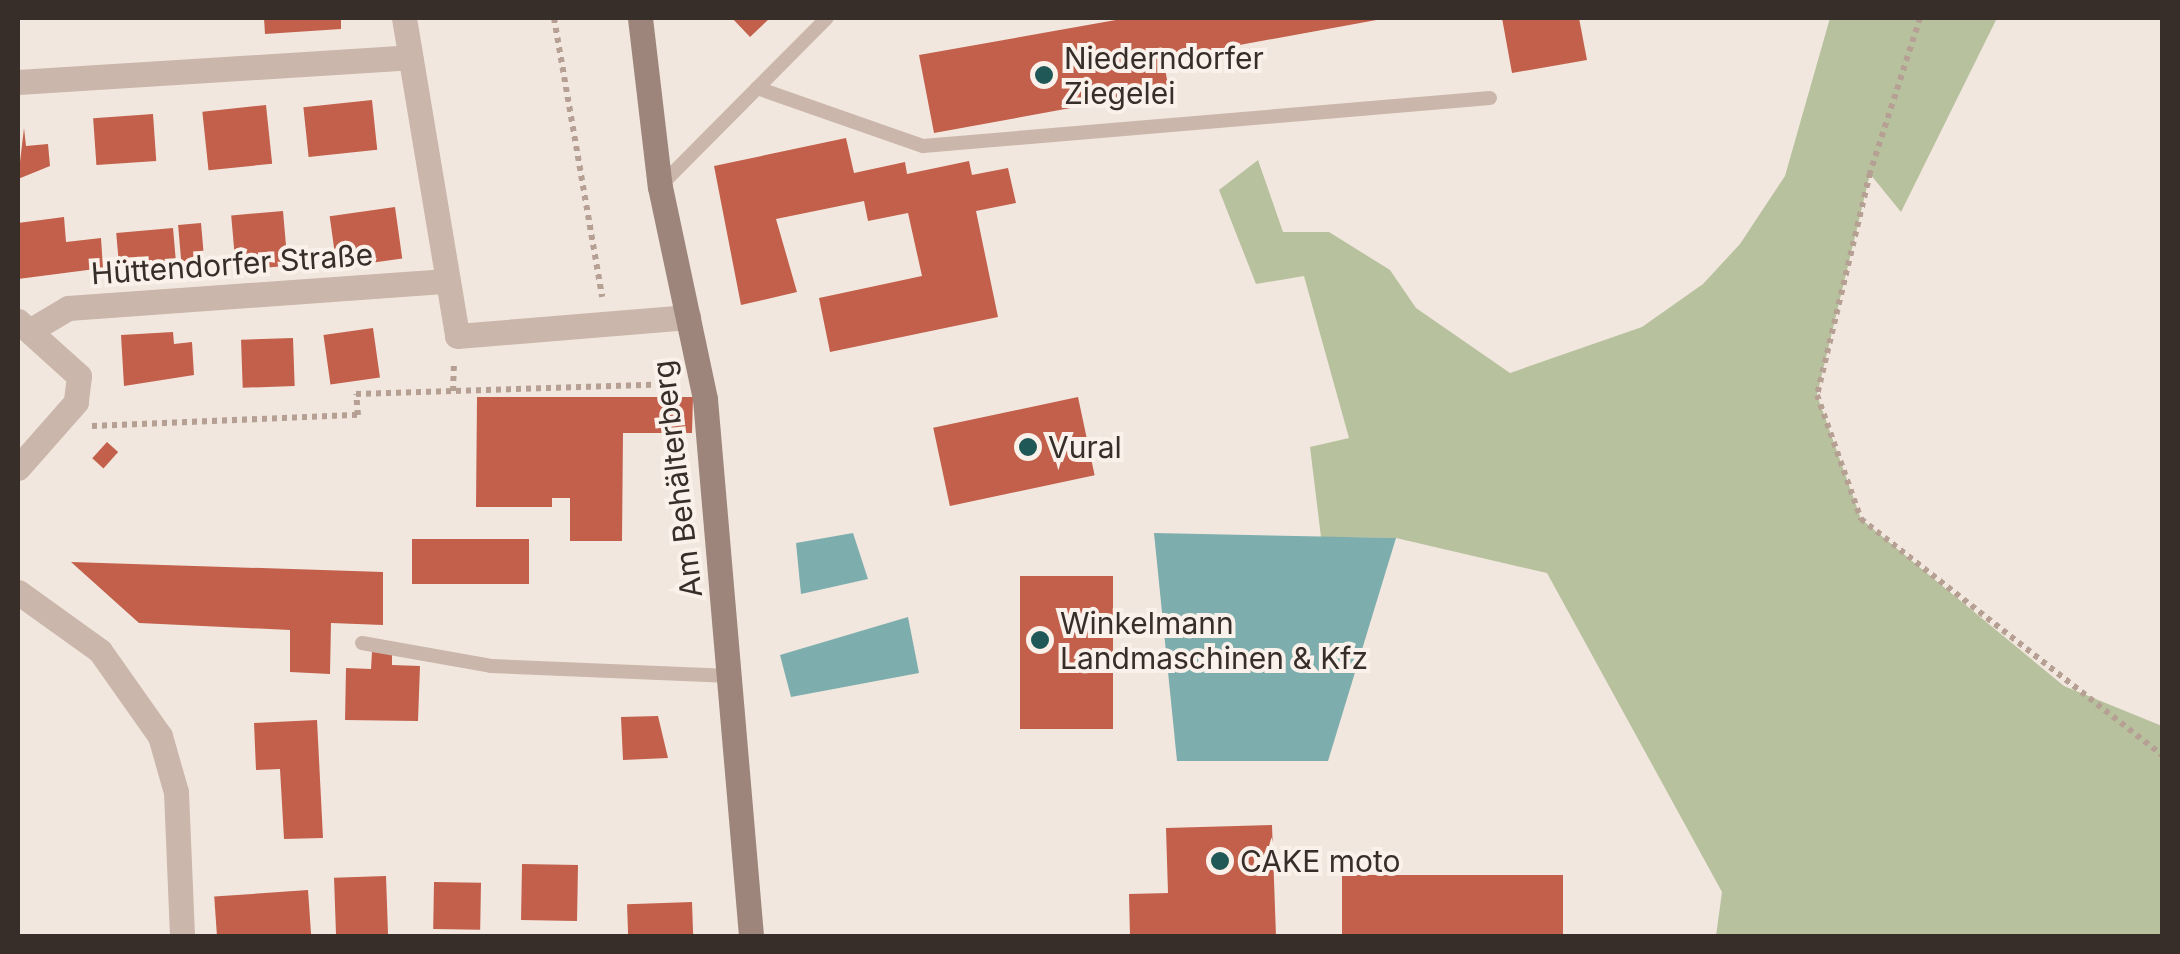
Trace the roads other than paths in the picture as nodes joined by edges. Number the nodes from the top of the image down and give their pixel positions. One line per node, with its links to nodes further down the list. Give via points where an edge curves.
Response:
1 (404, 18): 4 (street)
2 (640, 18): 8 (street, Am Behälterberg)
3 (827, 18): 6 (lane)
4 (410, 57): 5 (street); 9 (street)
5 (18, 82)
6 (756, 88): 7 (lane, via 923,146); 8 (lane)
7 (1490, 98)
8 (660, 187): 10 (street, Am Behälterberg)
9 (442, 281): 10 (street, via 456,336); 11 (street, Hüttendorfer Straße, via 68,308)
10 (688, 317): 15 (street, Am Behälterberg, via 702,384)
11 (24, 326): 12 (street, via 79,376 71,408)
12 (18, 468)
13 (18, 592): 16 (street, via 100,651 160,736 176,792)
14 (362, 643): 15 (lane, via 491,666)
15 (731, 676): 17 (street, Am Behälterberg)
16 (182, 936)
17 (752, 936)

